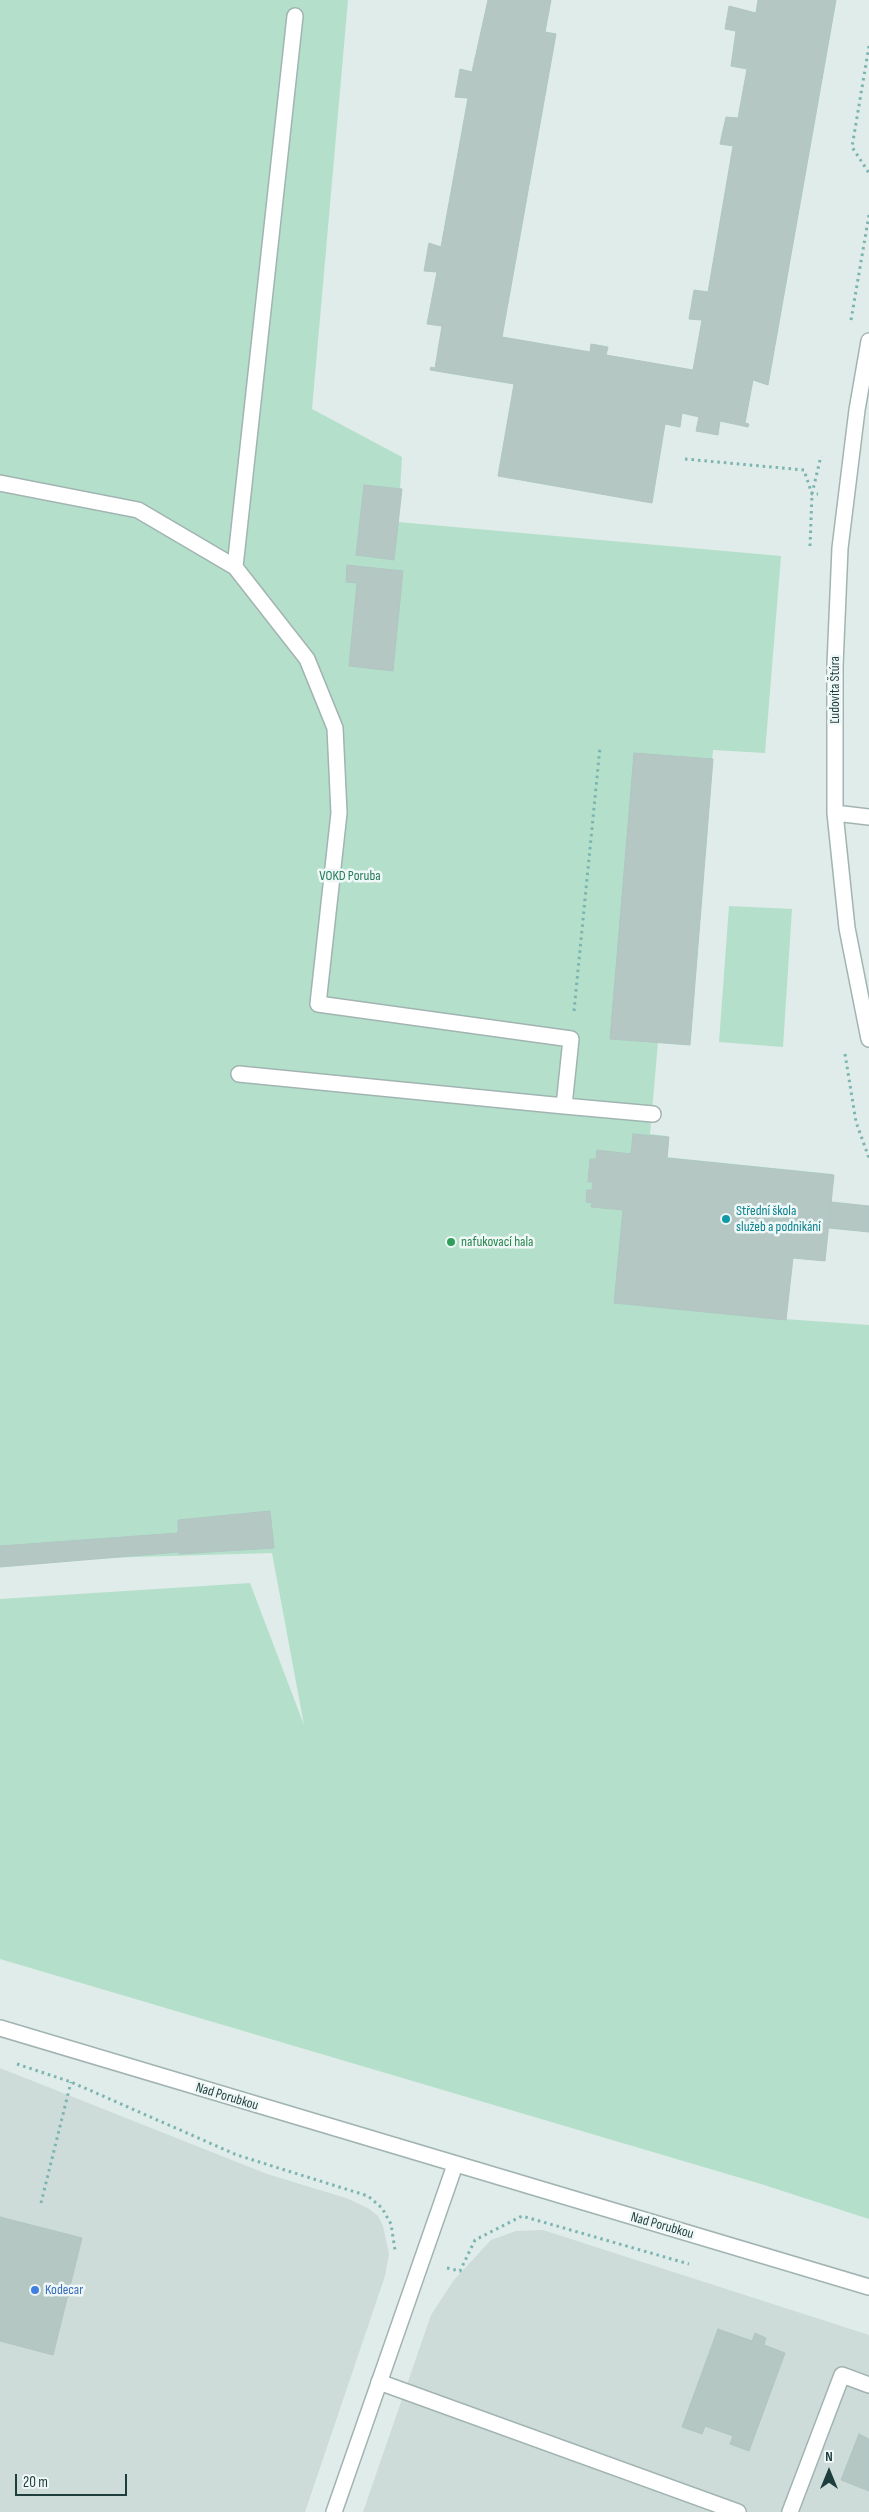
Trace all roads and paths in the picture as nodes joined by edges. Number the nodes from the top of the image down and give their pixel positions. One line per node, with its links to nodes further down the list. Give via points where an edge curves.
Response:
1 (295, 16): 9 (street)
2 (869, 46): 3 (path, via 852,147)
3 (869, 173)
4 (869, 341): 5 (street, Ľudovíta Štúra)
5 (863, 411): 8 (street, Ľudovíta Štúra)
6 (685, 459): 8 (path, via 804,470 812,494)
7 (0, 483): 9 (street, via 138,510)
8 (847, 495): 11 (street, Ľudovíta Štúra, via 840,548 835,665)
9 (236, 567): 13 (street, via 307,659 335,728 338,812 318,1004)
10 (600, 747): 13 (path)
11 (835, 812): 12 (street); 14 (street, Ľudovíta Štúra, via 847,928)
12 (869, 817)
13 (571, 1039): 16 (street)
14 (869, 1039)
15 (239, 1074): 16 (street)
16 (564, 1106): 17 (street)
17 (653, 1114)
18 (0, 2028): 21 (street, Nad Porubkou)
19 (9, 2062): 20 (path)
20 (71, 2082): 22 (path); 23 (path, via 237,2155 368,2196 382,2208 391,2224 395,2254)
21 (455, 2165): 23 (street); 25 (street, Nad Porubkou)
22 (41, 2203)
23 (420, 2261): 24 (path, via 460,2272 476,2240 522,2216); 26 (street)
24 (690, 2265)
25 (869, 2287)
26 (379, 2382): 28 (street); 29 (street)
27 (869, 2385): 30 (street, via 842,2375)
28 (334, 2512)
29 (738, 2512)
30 (790, 2512)

